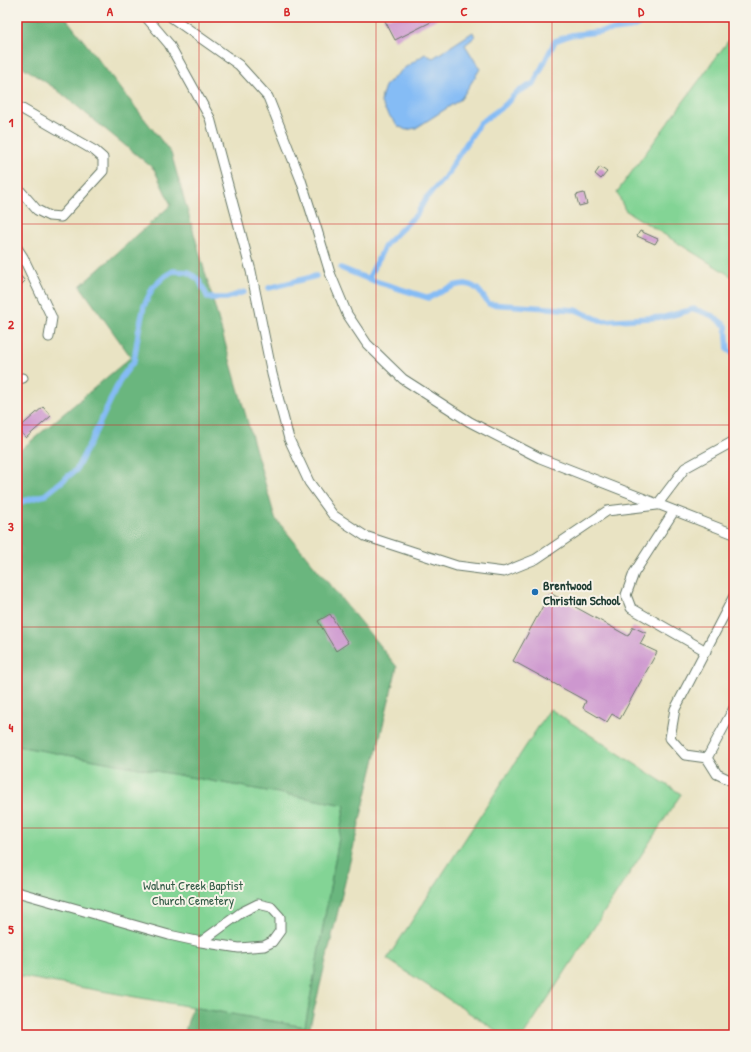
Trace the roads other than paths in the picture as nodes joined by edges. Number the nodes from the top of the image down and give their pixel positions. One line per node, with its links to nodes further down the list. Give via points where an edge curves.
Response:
1 (146, 17): 8 (lane, via 169,44 210,118 251,271 272,374 289,440 309,482 333,515 365,536 457,566 504,572 536,559 607,511)
2 (171, 17): 8 (lane, via 239,65 268,97 301,180 330,273 347,314 367,344 403,379 470,422 540,458)
3 (17, 106): 4 (lane, via 95,151 103,158 103,171 61,217 48,216 37,210)
4 (17, 187)
5 (17, 248): 6 (lane, via 52,318)
6 (50, 338)
7 (734, 441): 8 (lane, via 685,468)
8 (658, 504): 9 (lane)
9 (674, 511): 10 (lane); 12 (lane, via 634,573 626,595 631,608)
10 (734, 534)
11 (734, 596): 12 (lane)
12 (706, 651): 14 (lane, via 675,709 670,738 685,755)
13 (734, 708): 14 (lane)
14 (707, 758): 15 (lane, via 718,774)
15 (734, 782)
16 (17, 892): 17 (lane)
17 (201, 942): 17 (lane, via 242,912 258,904 271,907 280,917 280,931 272,942 264,946 238,948)

